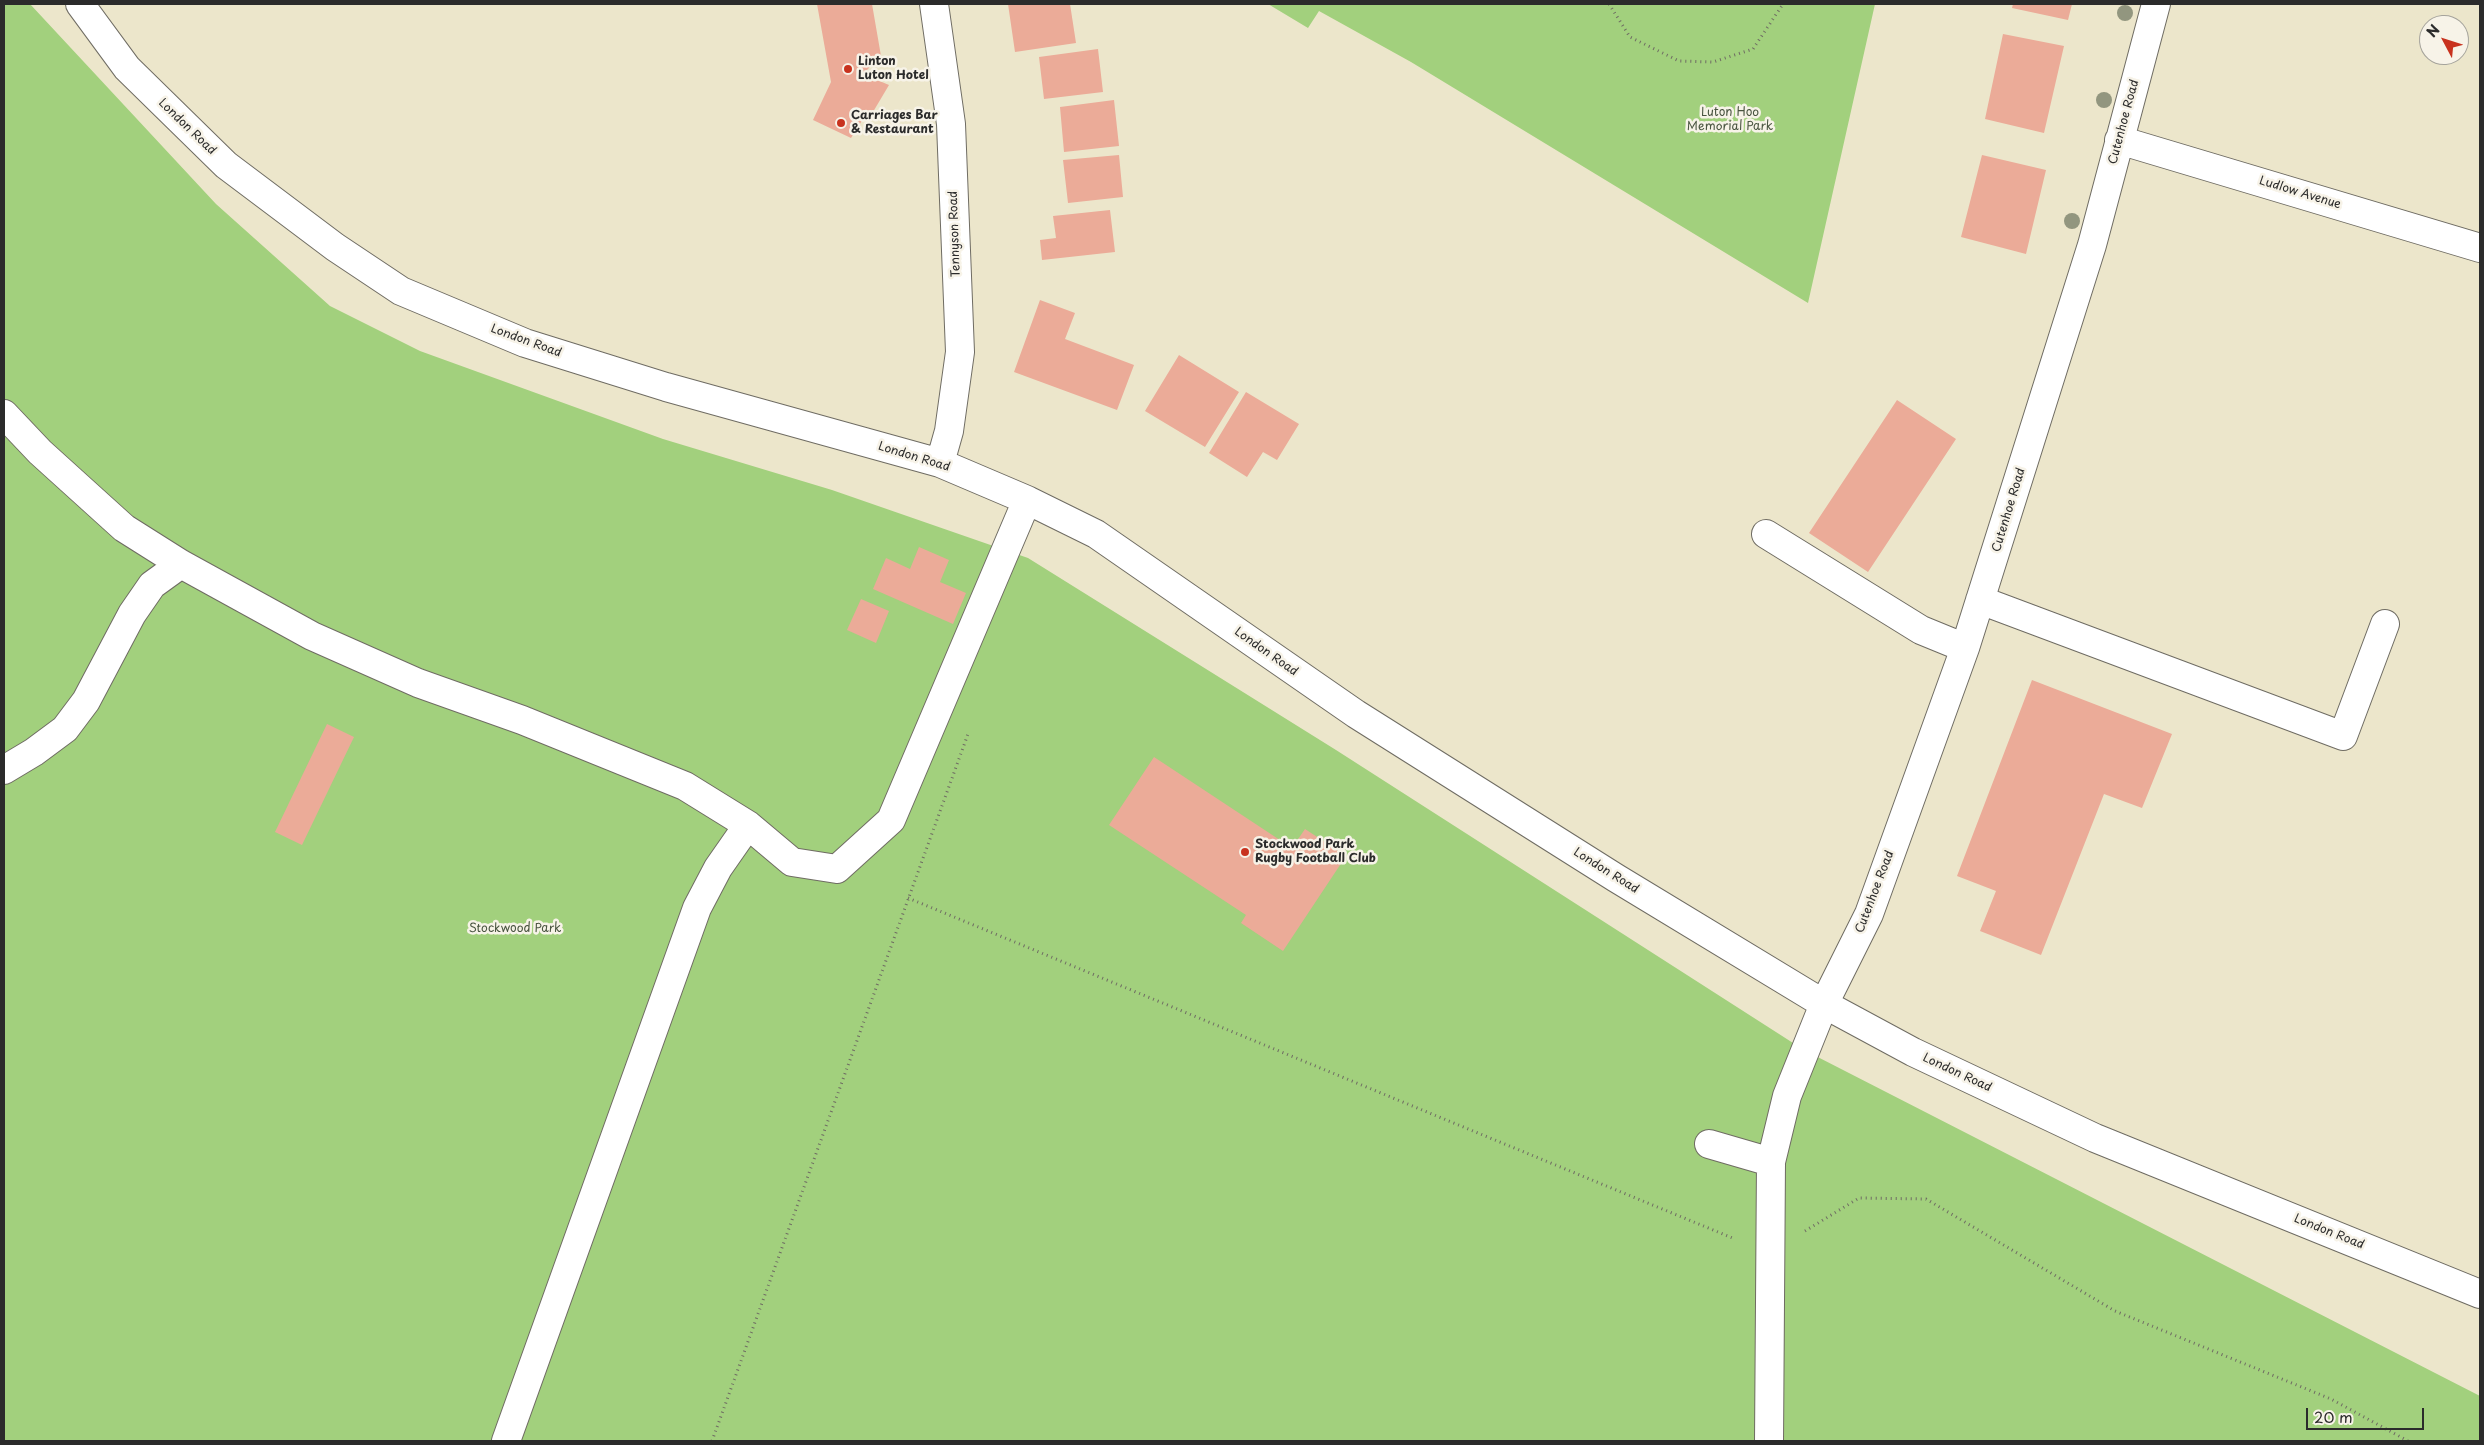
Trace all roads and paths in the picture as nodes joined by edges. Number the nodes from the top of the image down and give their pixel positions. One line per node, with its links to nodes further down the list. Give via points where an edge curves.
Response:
1 (80, 4): 9 (street, London Road, via 127,68 226,165 335,247 401,291 544,348 666,387)
2 (934, 4): 9 (street, Tennyson Road, via 951,124 960,352 949,431)
3 (1609, 4): 4 (path, via 1630,37 1679,61 1713,62 1753,49)
4 (1783, 4)
5 (2156, 4): 6 (street, Cutenhoe Road)
6 (2120, 140): 7 (street, Ludlow Avenue); 13 (street, Cutenhoe Road, via 2092,244)
7 (2480, 248)
8 (4, 414): 12 (street, via 40,452 124,528)
9 (940, 463): 10 (street, London Road)
10 (1027, 500): 18 (street, via 891,820 837,869 792,862); 20 (street, London Road, via 1096,534 1356,714)
11 (1766, 534): 15 (street, via 1921,630)
12 (181, 564): 17 (street, via 152,585 132,614 86,701 65,729); 18 (street, via 312,636 418,683 522,720 685,786)
13 (1980, 600): 14 (street, via 2343,736); 15 (street, Cutenhoe Road)
14 (2385, 624)
15 (1966, 648): 20 (street, Cutenhoe Road, via 1869,914)
16 (971, 725): 19 (path)
17 (4, 770)
18 (748, 825): 25 (street, via 718,868 697,908)
19 (908, 898): 23 (path); 26 (path)
20 (1824, 1004): 22 (street, Cutenhoe Road, via 1788,1096); 24 (street, London Road, via 1913,1052 2095,1138)
21 (1709, 1144): 22 (street)
22 (1771, 1162): 23 (street, Cutenhoe Road)
23 (1770, 1253): 27 (street, Cutenhoe Road); 28 (path, via 1859,1198 1926,1199 2115,1311 2331,1399)
24 (2480, 1294)
25 (506, 1441)
26 (712, 1441)
27 (1769, 1441)
28 (2408, 1441)

